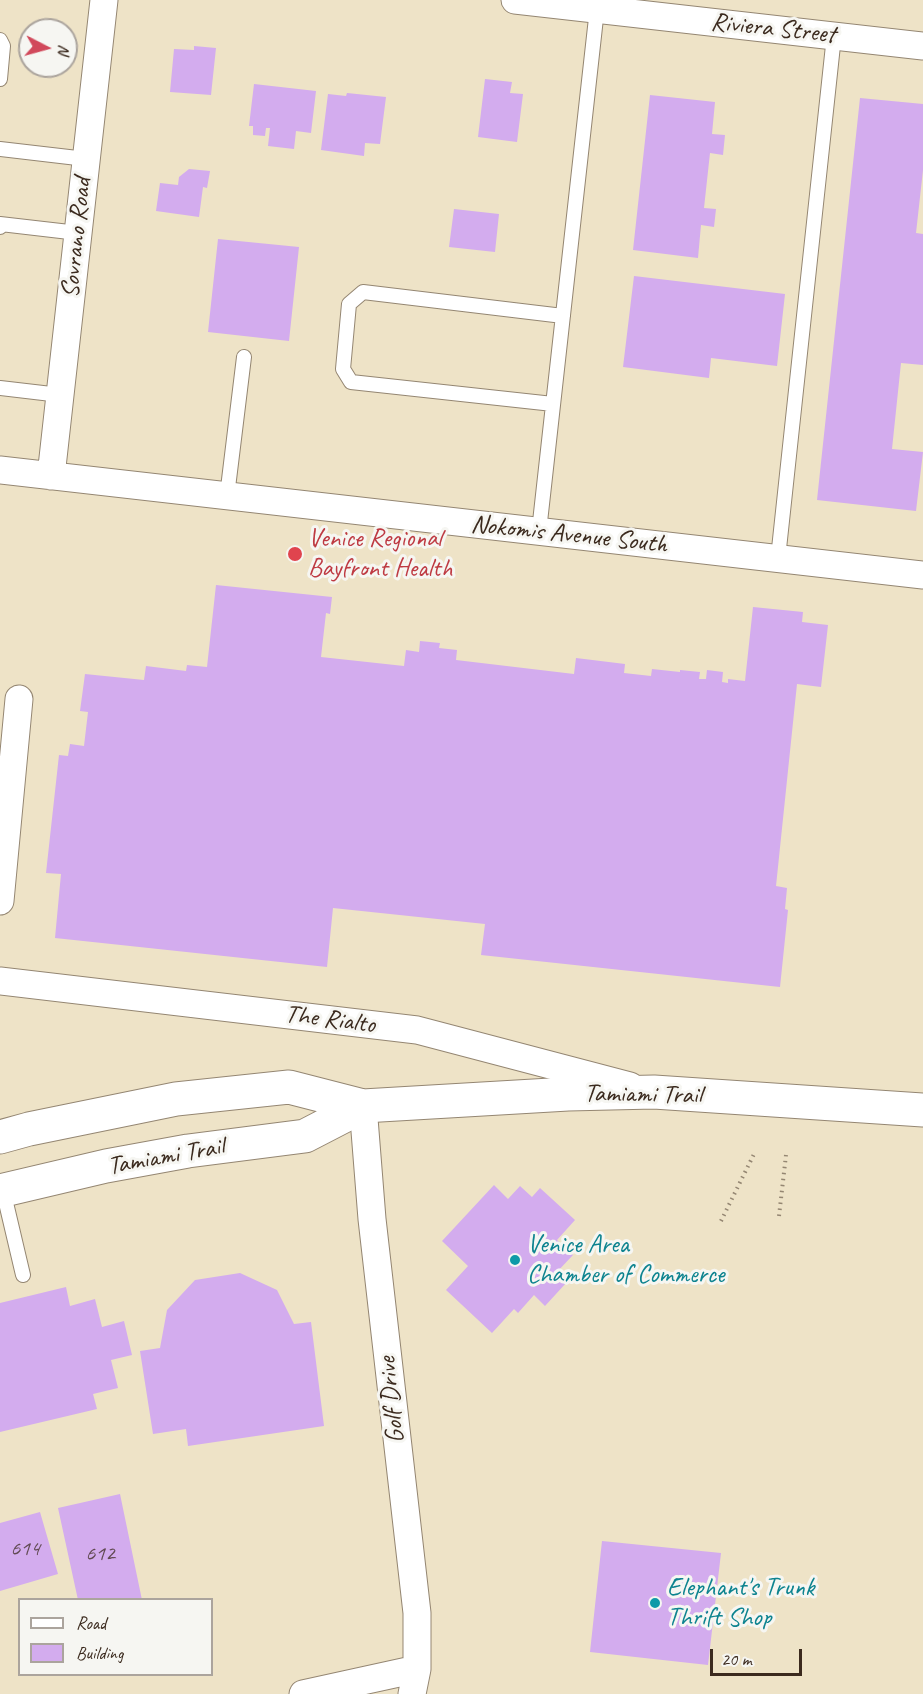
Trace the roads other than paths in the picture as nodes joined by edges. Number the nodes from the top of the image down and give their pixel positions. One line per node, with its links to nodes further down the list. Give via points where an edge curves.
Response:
1 (104, 0): 10 (street, Sovrano Road)
2 (515, 0): 4 (street, Riviera Street)
3 (662, 8): 4 (street, Riviera Street); 5 (street, Riviera Street)
4 (597, 9): 13 (lane)
5 (834, 36): 7 (street, Riviera Street); 22 (lane)
6 (0, 40): 8 (lane)
7 (923, 46)
8 (0, 79)
9 (0, 149): 10 (lane)
10 (86, 159): 12 (street, Sovrano Road)
11 (0, 228): 12 (lane, via 0,224)
12 (78, 233): 16 (street, Sovrano Road)
13 (563, 316): 17 (lane); 17 (lane, via 363,292 349,304 343,369 351,382)
14 (244, 357): 20 (lane)
15 (0, 388): 16 (lane)
16 (60, 395): 19 (street, Sovrano Road)
17 (553, 404): 21 (lane)
18 (0, 470): 19 (street, Nokomis Avenue South)
19 (51, 476): 20 (street, Nokomis Avenue South)
20 (227, 496): 21 (street, Nokomis Avenue South)
21 (539, 531): 22 (street, Nokomis Avenue South)
22 (778, 558): 23 (street, Nokomis Avenue South)
23 (923, 574)
24 (19, 699): 25 (street)
25 (0, 902)
26 (0, 981): 27 (street, The Rialto, via 417,1030)
27 (654, 1092): 28 (main road, Tamiami Trail); 29 (main road, Tamiami Trail)
28 (363, 1106): 30 (main road, Tamiami Trail, via 289,1087 176,1099); 31 (main road, Tamiami Trail, via 305,1136 188,1151); 33 (street, Golf Drive, via 373,1230 417,1613)
29 (923, 1110)
30 (0, 1137)
31 (1, 1186): 32 (lane)
32 (23, 1275)
33 (415, 1682): 34 (street)
34 (303, 1694)

